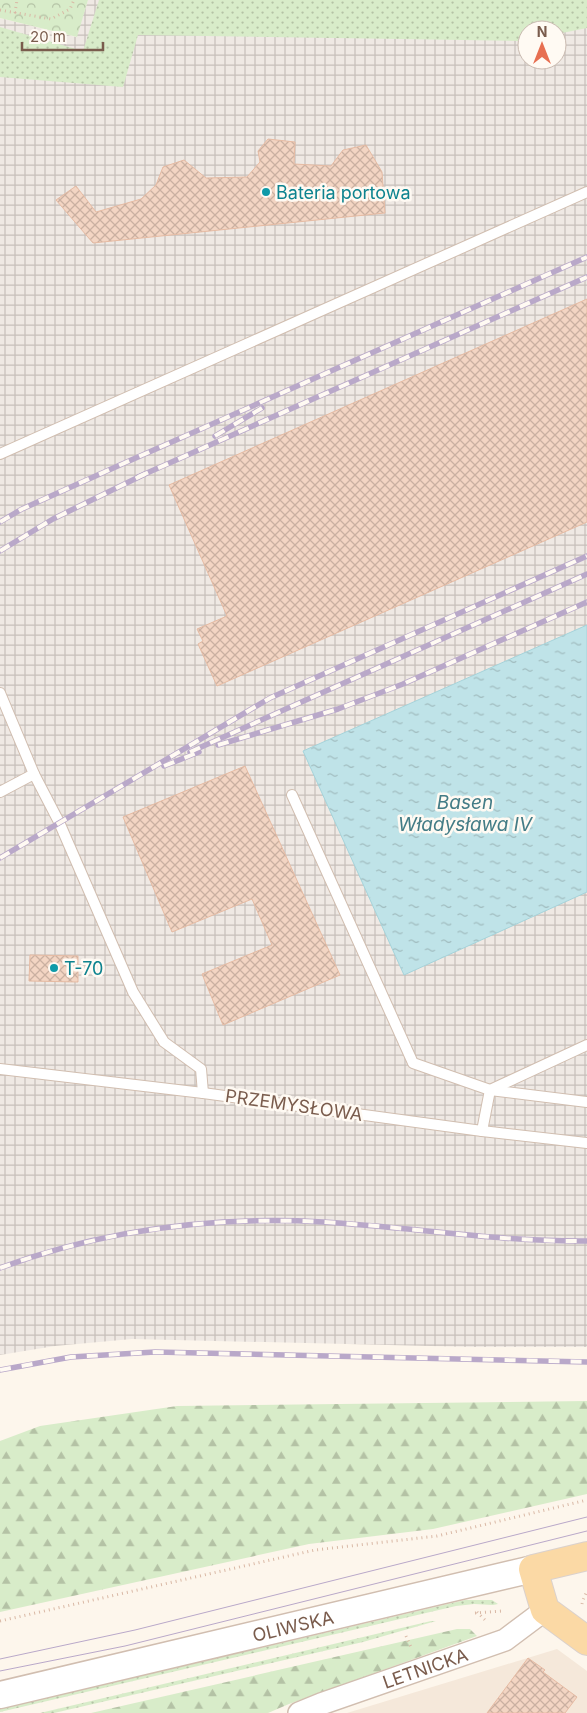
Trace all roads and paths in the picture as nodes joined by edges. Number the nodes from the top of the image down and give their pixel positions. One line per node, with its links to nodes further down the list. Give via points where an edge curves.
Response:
1 (16, 0): 4 (path)
2 (74, 0): 4 (path, via 70,9 51,19)
3 (0, 10): 4 (path)
4 (15, 13)
5 (587, 192): 6 (lane)
6 (0, 454)
7 (0, 693): 8 (lane)
8 (34, 774): 9 (lane); 14 (lane, via 59,822 132,992 164,1042 201,1069)
9 (0, 792)
10 (292, 795): 13 (lane, via 413,1063)
11 (587, 1045): 13 (lane)
12 (0, 1069): 14 (lane, PRZEMYSŁOWA)
13 (490, 1090): 15 (lane); 16 (lane)
14 (203, 1093): 16 (lane, PRZEMYSŁOWA)
15 (587, 1102)
16 (482, 1131): 17 (lane, PRZEMYSŁOWA)
17 (587, 1143)
18 (587, 1500): 22 (path, via 437,1536 315,1550)
19 (587, 1556): 20 (main road, OLIWSKA)
20 (533, 1569): 21 (main road); 24 (street, OLIWSKA)
21 (545, 1610): 23 (main road); 25 (street, LETNICKA, via 504,1640)
22 (0, 1621)
23 (587, 1641)
24 (0, 1695)
25 (299, 1713)

